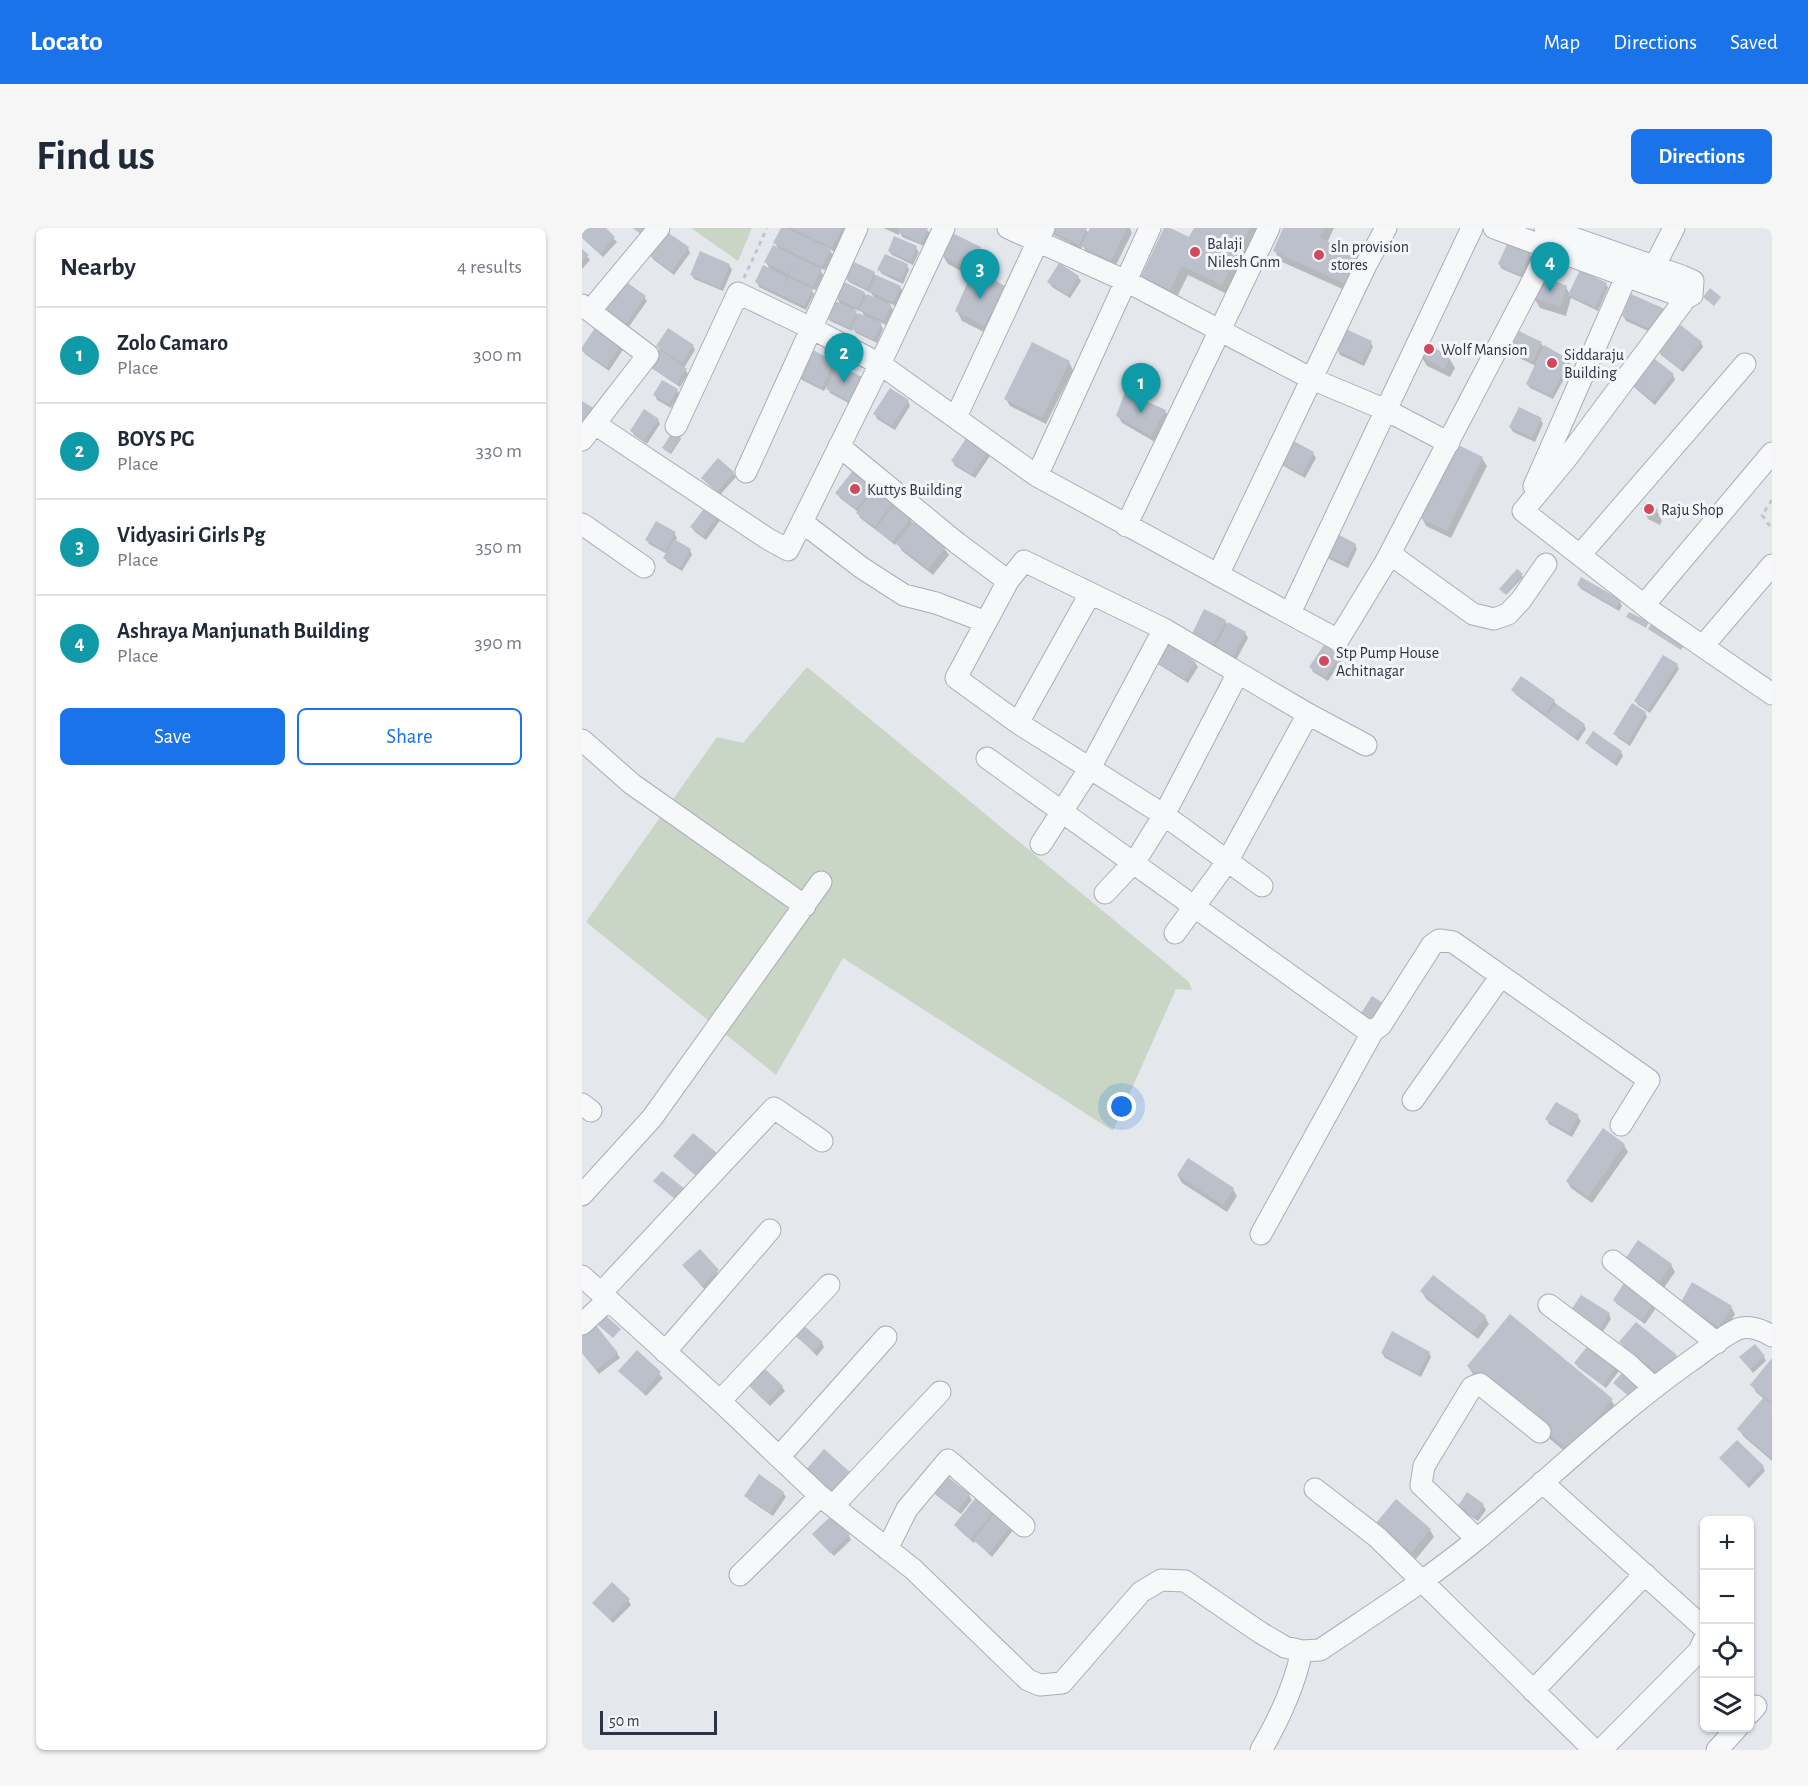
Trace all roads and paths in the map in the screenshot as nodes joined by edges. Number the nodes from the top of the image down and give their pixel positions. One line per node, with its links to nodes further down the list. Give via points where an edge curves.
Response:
1 (659, 228): 19 (street)
2 (766, 228): 17 (path)
3 (857, 228): 20 (street)
4 (944, 228): 22 (street)
5 (1008, 228): 12 (street)
6 (1150, 228): 16 (street)
7 (1269, 228): 21 (street)
8 (1386, 228): 24 (street)
9 (1472, 228): 25 (street)
10 (1494, 228): 13 (street)
11 (1674, 228): 15 (street)
12 (1041, 235): 16 (street); 26 (street)
13 (1546, 238): 14 (street); 29 (street, via 1535,276)
14 (1628, 266): 15 (street); 18 (street); 35 (street)
15 (1654, 267): 18 (street, via 1693,281 1692,295)
16 (1126, 281): 21 (street); 33 (street)
17 (738, 293): 20 (street); 27 (street)
18 (1686, 298): 35 (street)
19 (586, 308): 28 (street, via 648,355)
20 (811, 328): 22 (street); 32 (street)
21 (1219, 331): 24 (street); 38 (street)
22 (880, 364): 26 (street); 30 (street)
23 (1745, 364): 41 (street)
24 (1312, 379): 25 (street); 45 (street)
25 (1386, 410): 29 (street); 49 (street)
26 (956, 417): 33 (street)
27 (676, 426)
28 (589, 432): 36 (street, via 788,550)
29 (1449, 442): 40 (street)
30 (840, 446): 36 (street); 46 (street)
31 (1772, 453): 48 (street)
32 (746, 472)
33 (1037, 476): 38 (street)
34 (1772, 500): 39 (path, via 1762,515)
35 (1523, 511): 41 (street)
36 (802, 522): 50 (street, via 904,595)
37 (582, 524): 44 (street)
38 (1126, 526): 45 (street)
39 (1772, 529)
40 (1390, 554): 42 (street, via 1473,614 1494,619 1508,614); 49 (street, via 1338,640)
41 (1580, 555): 48 (street)
42 (1546, 564)
43 (1772, 565): 52 (street)
44 (644, 567)
45 (1218, 575): 49 (street)
46 (1008, 581): 47 (street, via 1024,561); 50 (street)
47 (1090, 594): 51 (street); 56 (street)
48 (1644, 605): 52 (street)
49 (1290, 613)
50 (986, 622): 56 (street, via 956,678)
51 (1164, 629): 53 (street); 60 (street)
52 (1703, 646): 54 (street)
53 (1238, 673): 55 (street); 62 (street)
54 (1772, 694)
55 (1308, 714): 58 (street); 65 (street)
56 (1018, 723): 60 (street)
57 (582, 740): 69 (street, via 632,784)
58 (1366, 745)
59 (987, 758): 61 (street)
60 (1090, 768): 61 (street); 62 (street)
61 (1062, 812): 63 (street); 64 (street)
62 (1164, 815): 64 (street); 65 (street)
63 (1041, 844)
64 (1133, 862): 68 (street); 70 (street)
65 (1227, 862): 67 (street); 70 (street)
66 (821, 882): 69 (street)
67 (1262, 886)
68 (1105, 893)
69 (804, 906): 77 (street, via 652,1118)
70 (1194, 907): 71 (street); 73 (street)
71 (1175, 933)
72 (1501, 976): 73 (street, via 1453,942 1439,940); 74 (street); 75 (street, via 1649,1080)
73 (1373, 1031): 79 (street)
74 (1413, 1100)
75 (1621, 1125)
76 (822, 1141): 83 (street, via 774,1108)
77 (582, 1195)
78 (770, 1230): 89 (street)
79 (1261, 1234)
80 (1613, 1261): 88 (street)
81 (582, 1276): 83 (street)
82 (829, 1285): 92 (street)
83 (605, 1297): 85 (street); 89 (street)
84 (1549, 1305): 90 (street)
85 (582, 1324)
86 (1772, 1336): 88 (street, via 1763,1330 1737,1329)
87 (886, 1337): 94 (street)
88 (1717, 1343): 90 (street)
89 (665, 1352): 92 (street)
90 (1653, 1387): 95 (street)
91 (940, 1392): 97 (street)
92 (720, 1401): 94 (street)
93 (1540, 1432): 99 (street, via 1480,1384 1472,1387 1424,1466 1421,1485)
94 (780, 1457): 97 (street)
95 (1542, 1482): 99 (street); 101 (street)
96 (1315, 1489): 103 (street, via 1377,1538)
97 (827, 1501): 100 (street); 102 (street)
98 (1024, 1527): 100 (street, via 948,1460 907,1509)
99 (1477, 1539): 103 (street)
100 (887, 1549): 106 (street, via 913,1569 1028,1680 1040,1685 1062,1683 1142,1592 1161,1580 1185,1581 1261,1633 1285,1647)
101 (1644, 1574): 104 (street); 107 (street)
102 (740, 1575)
103 (1422, 1583): 106 (street, via 1320,1650); 107 (street)
104 (1700, 1624)
105 (1700, 1649): 111 (street)
106 (1302, 1651): 109 (street, via 1296,1679)
107 (1533, 1691): 110 (street)
108 (1733, 1732): 112 (street)
109 (1261, 1750)
110 (1594, 1750)
111 (1601, 1750)
112 (1717, 1750)

